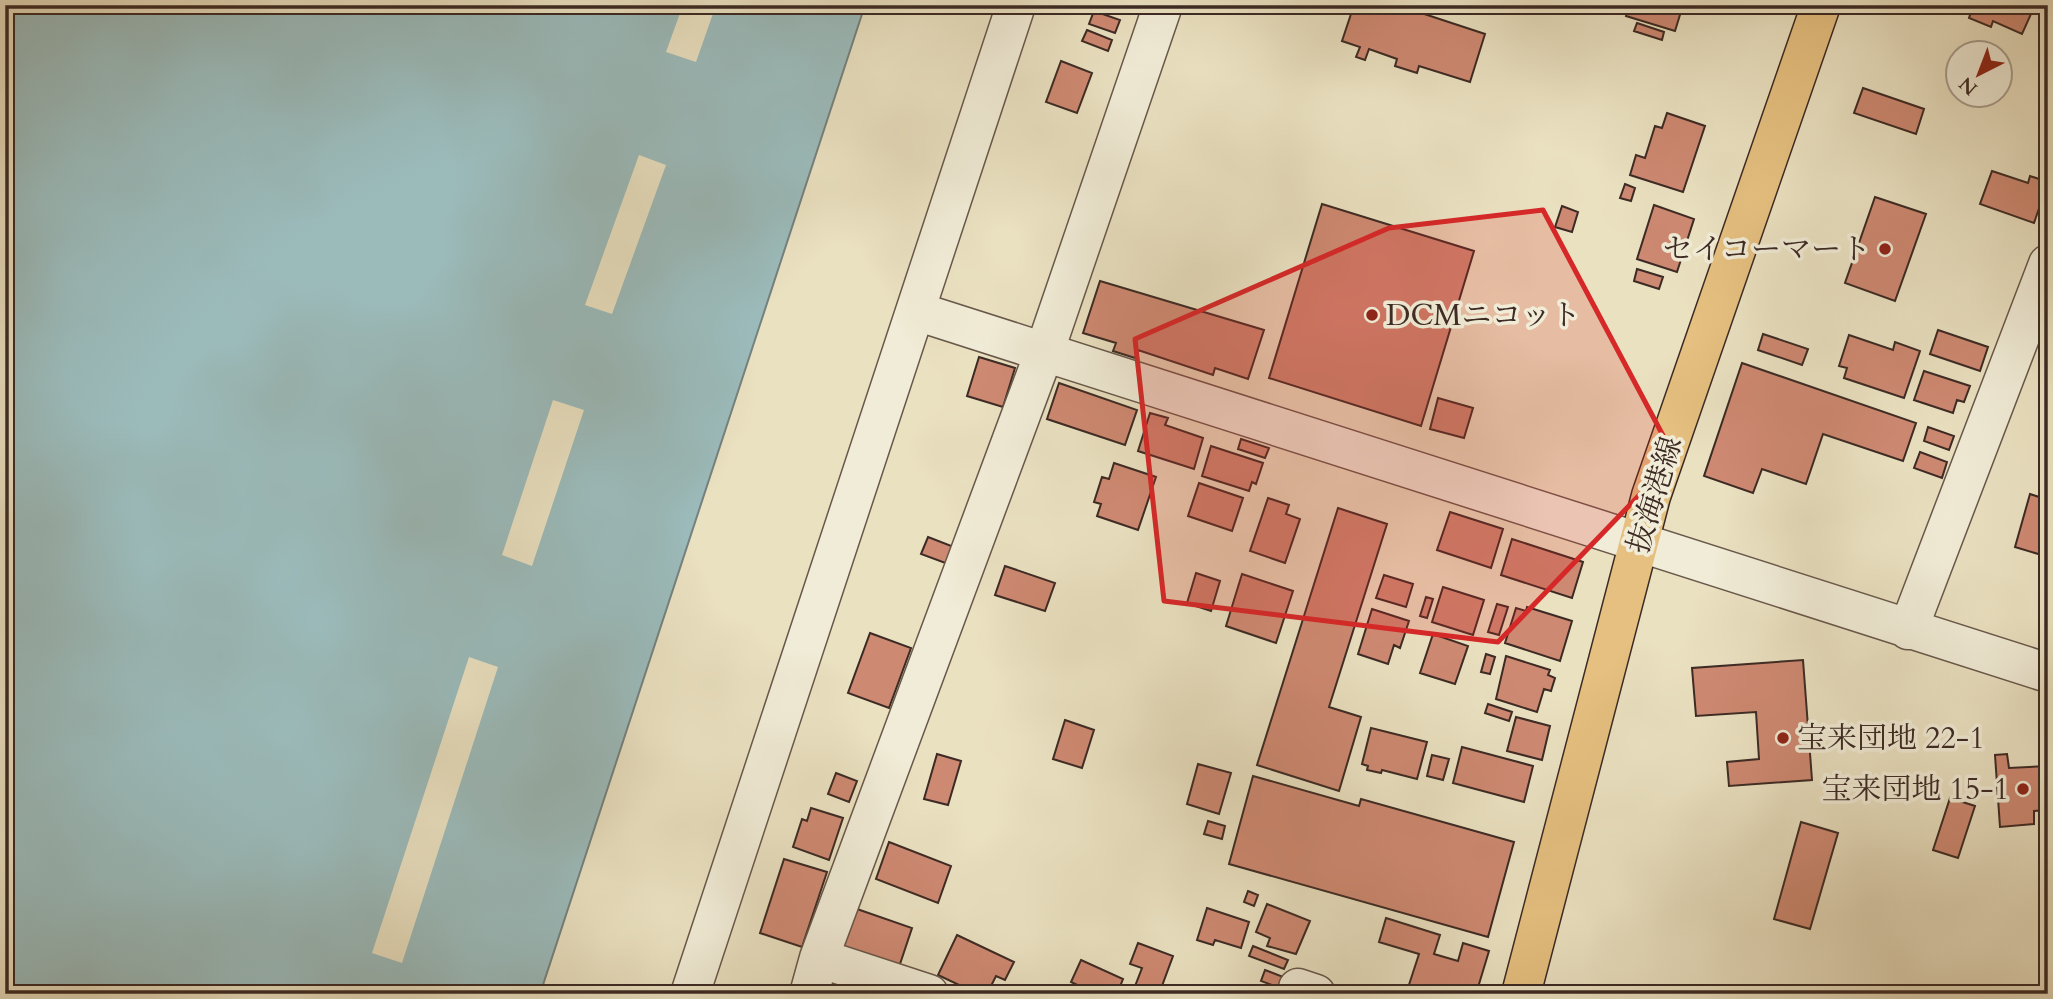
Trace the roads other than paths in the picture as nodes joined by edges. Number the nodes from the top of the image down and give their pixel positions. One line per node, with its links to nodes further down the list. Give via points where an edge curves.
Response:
1 (1016, 5): 5 (street)
2 (1163, 5): 6 (street)
3 (1821, 5): 7 (main road, 抜海港線, via 1651,496)
4 (2048, 264): 8 (street)
5 (916, 311): 6 (street); 11 (street)
6 (1044, 354): 7 (street); 10 (street)
7 (1640, 543): 8 (street); 13 (main road, 抜海港線)
8 (1908, 630): 9 (street)
9 (2048, 673)
10 (814, 976): 12 (street)
11 (690, 994)
12 (929, 994)
13 (1521, 994)

